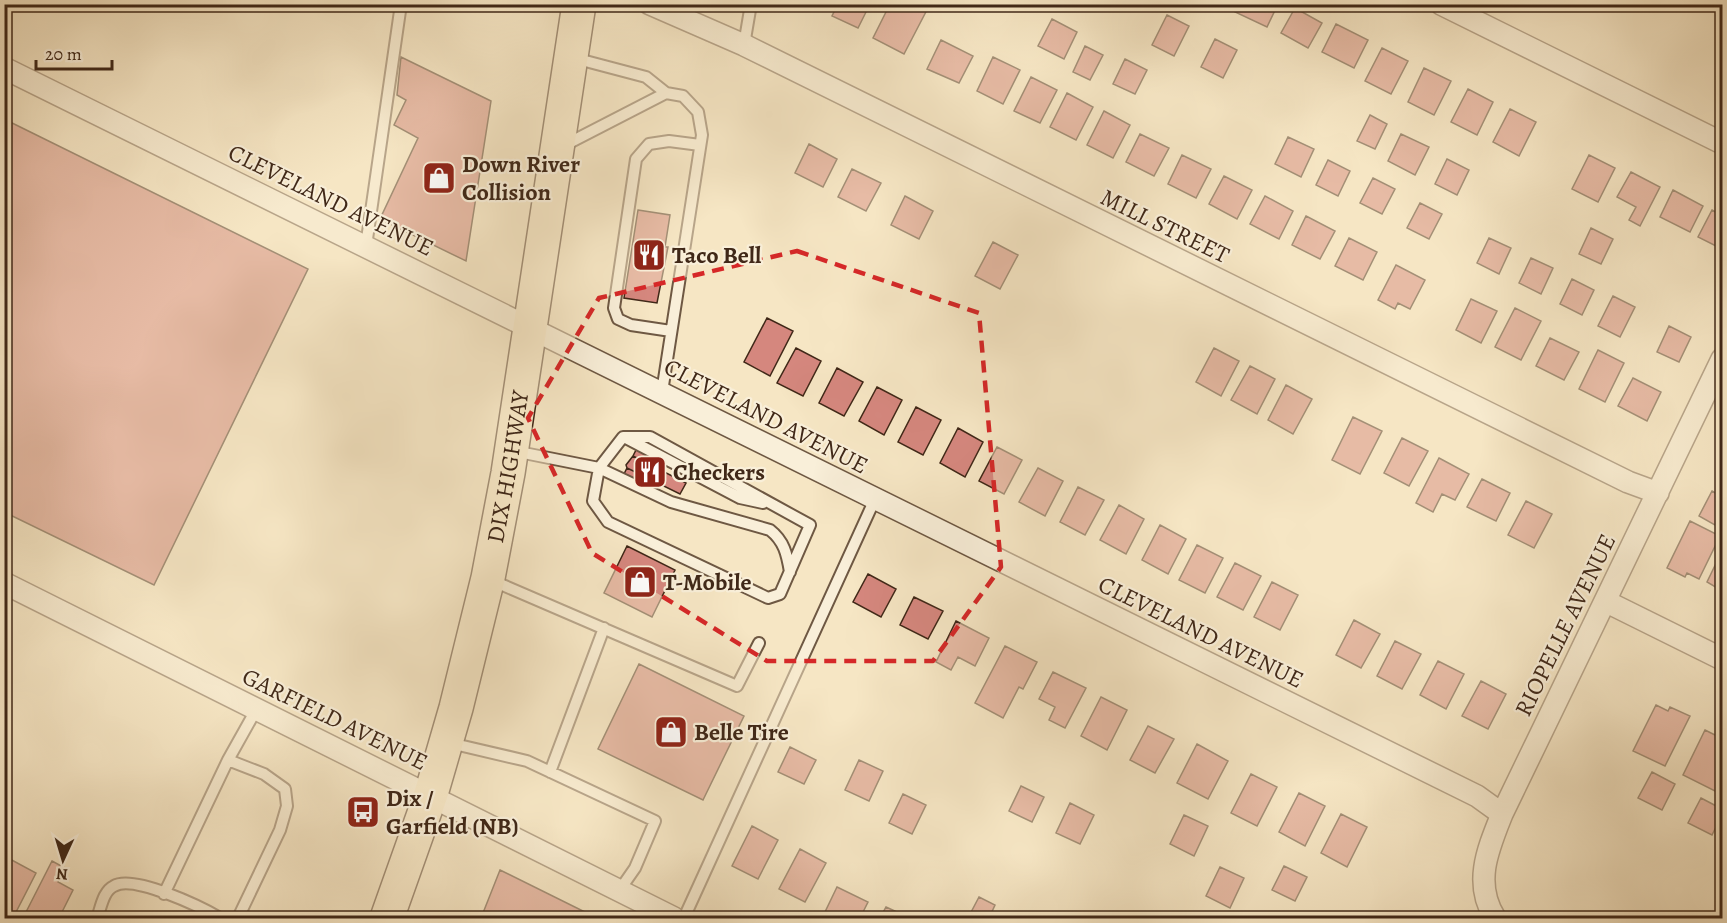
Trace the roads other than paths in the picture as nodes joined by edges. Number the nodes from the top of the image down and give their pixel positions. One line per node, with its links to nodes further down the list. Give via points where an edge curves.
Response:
1 (401, 4): 13 (lane)
2 (579, 4): 7 (main road, DIX HIGHWAY)
3 (650, 4): 6 (street, MILL STREET)
4 (751, 4): 6 (lane)
5 (1441, 4): 10 (street)
6 (744, 45): 20 (street, MILL STREET, via 1628,482)
7 (571, 57): 9 (lane, via 646,77); 12 (main road, DIX HIGHWAY)
8 (4, 68): 13 (street, CLEVELAND AVENUE)
9 (666, 93): 11 (lane, via 683,96 698,112); 12 (lane)
10 (1722, 143)
11 (700, 145): 15 (lane); 15 (lane, via 669,141 649,144 636,159 614,308 618,319 631,326)
12 (557, 149): 14 (main road, DIX HIGHWAY)
13 (366, 246): 14 (street, CLEVELAND AVENUE)
14 (530, 327): 17 (street, CLEVELAND AVENUE); 18 (main road, DIX HIGHWAY)
15 (671, 331): 17 (lane)
16 (1722, 358): 20 (street, RIOPELLE AVENUE)
17 (662, 392): 21 (street, CLEVELAND AVENUE)
18 (511, 450): 19 (lane); 23 (main road, DIX HIGHWAY)
19 (599, 468): 22 (lane, via 671,502 770,530 780,538 787,553); 22 (lane, via 593,501 608,522 768,598 780,594); 22 (lane, via 623,437 650,437 776,506 810,525)
20 (1658, 493): 25 (street, RIOPELLE AVENUE)
21 (875, 499): 34 (street, CLEVELAND AVENUE, via 1477,796); 42 (lane)
22 (790, 574)
23 (488, 578): 26 (lane); 30 (main road, DIX HIGHWAY)
24 (4, 583): 29 (street, GARFIELD AVENUE)
25 (1605, 601): 28 (street); 34 (street, RIOPELLE AVENUE)
26 (604, 628): 27 (lane, via 737,686); 32 (lane)
27 (759, 644)
28 (1722, 659)
29 (256, 710): 31 (lane); 33 (street, GARFIELD AVENUE)
30 (446, 742): 32 (lane, via 527,761); 33 (main road, DIX HIGHWAY)
31 (228, 760): 36 (lane); 39 (lane, via 264,774 285,789 287,806 280,830)
32 (550, 772): 35 (lane, via 655,821 635,868)
33 (431, 794): 35 (street, GARFIELD AVENUE); 40 (main road, DIX HIGHWAY)
34 (1502, 814): 43 (street, RIOPELLE AVENUE, via 1486,854 1484,875 1483,892)
35 (619, 891): 41 (street, GARFIELD AVENUE)
36 (164, 894): 37 (lane, via 138,884 116,884 107,890); 38 (lane)
37 (97, 918)
38 (220, 918)
39 (238, 918)
40 (387, 918)
41 (674, 918)
42 (684, 918)
43 (1495, 918)

